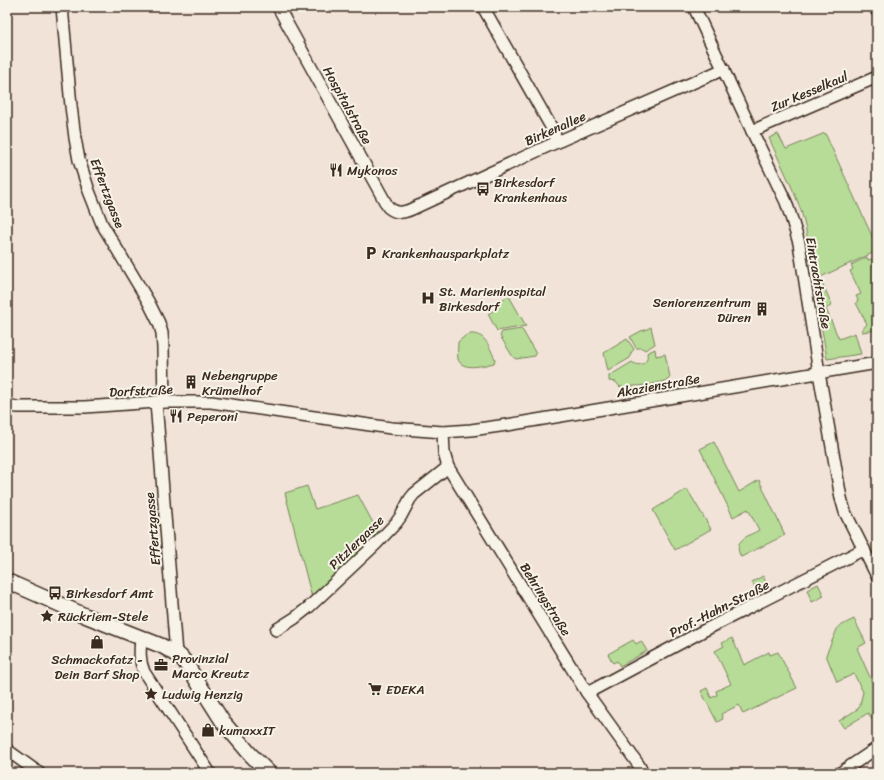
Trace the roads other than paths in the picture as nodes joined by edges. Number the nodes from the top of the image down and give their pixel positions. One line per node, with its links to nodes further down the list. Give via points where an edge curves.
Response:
1 (62, 7): 14 (street, Effertzgasse, via 79,160 102,224 159,323 162,332)
2 (278, 7): 11 (street, Hospitalstraße, via 388,207)
3 (483, 7): 10 (street)
4 (694, 7): 7 (street, Eintrachtstraße)
5 (875, 7): 6 (street)
6 (877, 11)
7 (724, 69): 9 (street, Eintrachtstraße); 10 (street, Birkenallee)
8 (877, 77): 9 (street, Zur Kesselkaul)
9 (752, 131): 13 (street, Eintrachtstraße, via 786,202 799,243)
10 (558, 142): 11 (street, Birkenallee, via 412,209)
11 (398, 213)
12 (877, 363): 13 (street, Akazienstraße)
13 (819, 373): 16 (street, Akazienstraße, via 507,425); 18 (street, Eintrachtstraße, via 841,498 845,512)
14 (160, 402): 15 (street, Dorfstraße, via 85,407); 16 (street, Dorfstraße, via 211,402 391,428); 23 (street, Effertzgasse)
15 (7, 405)
16 (443, 432): 17 (street, Behringstraße)
17 (448, 467): 21 (street, Pitzlergasse, via 414,494 396,523 376,544 309,607); 24 (street, Behringstraße)
18 (864, 549): 19 (street, Eintrachtstraße); 24 (street, Prof.-Hahn-Straße)
19 (877, 576)
20 (7, 581): 22 (street)
21 (276, 630)
22 (141, 638): 23 (street); 28 (street, via 139,656 144,672)
23 (176, 654): 29 (street, via 185,662 232,734)
24 (587, 693): 30 (street, Behringstraße)
25 (877, 748): 31 (street)
26 (7, 750): 27 (street)
27 (39, 773)
28 (210, 773)
29 (269, 773)
30 (643, 773)
31 (840, 773)

